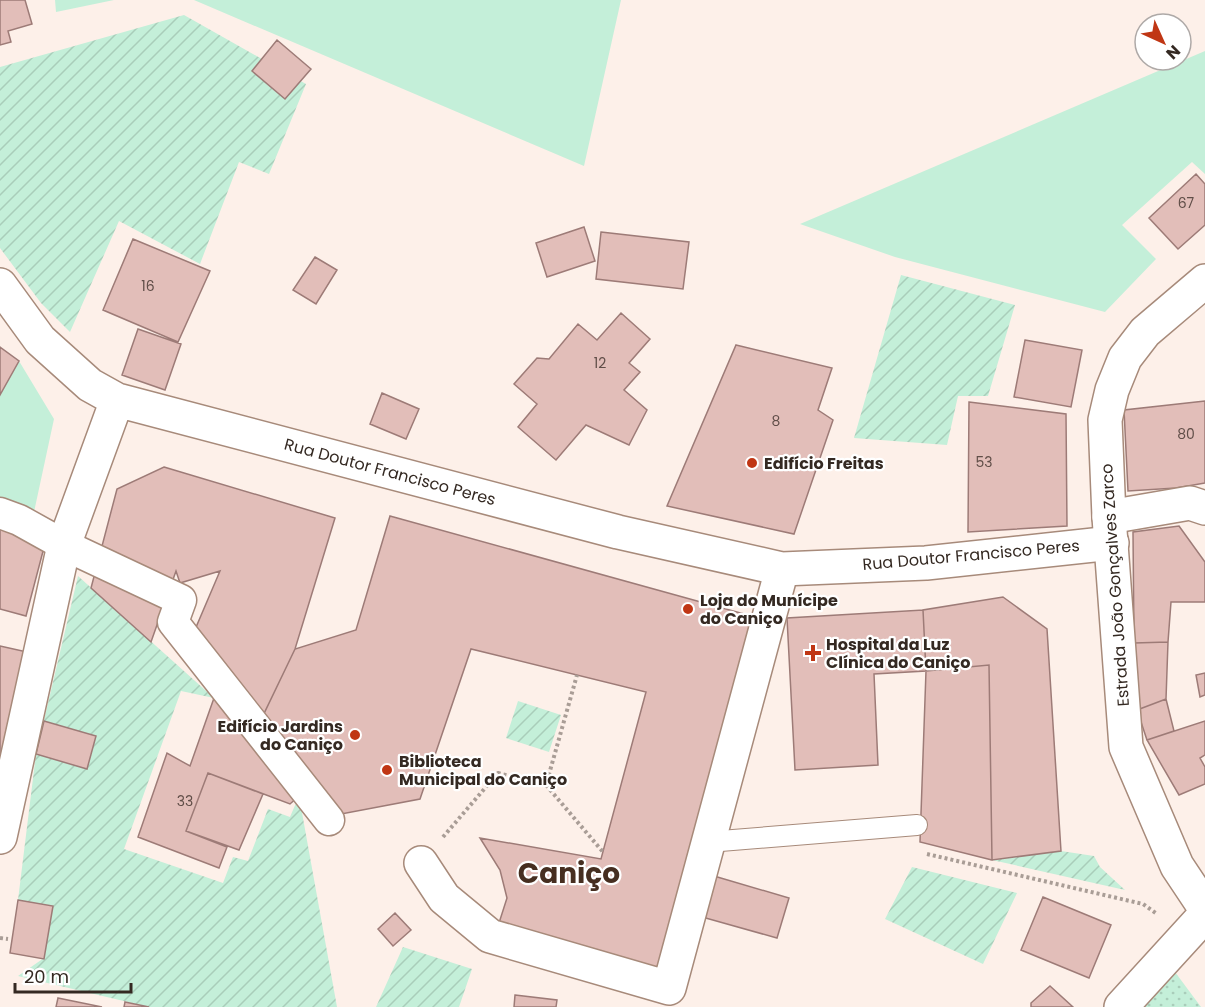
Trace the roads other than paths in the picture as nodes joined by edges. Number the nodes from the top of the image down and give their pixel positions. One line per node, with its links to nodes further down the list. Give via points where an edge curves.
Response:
1 (1205, 281): 6 (street, Estrada João Gonçalves Zarco, via 1145,332 1125,358 1112,390 1105,420)
2 (0, 285): 3 (street, Rua Doutor Francisco Peres, via 39,340 90,385)
3 (117, 400): 7 (street); 8 (street, Rua Doutor Francisco Peres, via 618,532)
4 (1205, 508): 6 (street, Rua Doutor Francisco Peres, via 1190,503)
5 (0, 513): 7 (street)
6 (1111, 530): 8 (street, Rua Doutor Francisco Peres, via 926,563); 14 (street, Estrada João Gonçalves Zarco, via 1126,747)
7 (64, 544): 9 (street, via 181,600 173,622); 11 (street)
8 (782, 569): 12 (street)
9 (329, 820)
10 (917, 825): 12 (lane)
11 (0, 837)
12 (708, 842): 13 (street, via 669,988 490,936 444,898)
13 (421, 863)
14 (1201, 913): 15 (street)
15 (1121, 1007)

